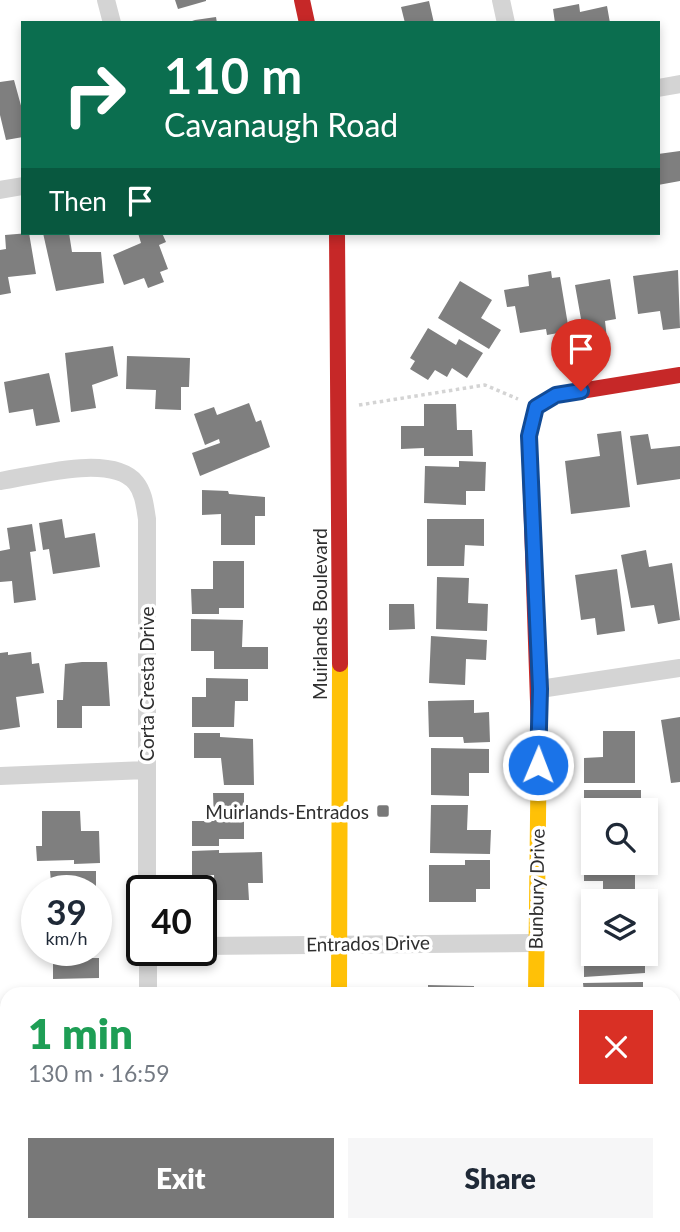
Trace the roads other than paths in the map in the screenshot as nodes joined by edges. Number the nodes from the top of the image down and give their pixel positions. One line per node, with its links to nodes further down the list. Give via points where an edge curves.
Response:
1 (106, 0): 4 (street)
2 (302, 0): 5 (main road)
3 (502, 0): 6 (street)
4 (111, 21)
5 (307, 21)
6 (506, 21)
7 (680, 85): 8 (street)
8 (660, 88)
9 (21, 186): 10 (street)
10 (0, 190)
11 (337, 235): 19 (main road, Muirlands Boulevard)
12 (680, 375): 15 (main road, Bunbury Drive, via 556,395 536,407 529,436)
13 (0, 481): 16 (street, Corta Cresta Drive, via 92,467 115,469 134,481 144,500)
14 (680, 668): 15 (street)
15 (540, 689): 20 (main road, Bunbury Drive)
16 (146, 770): 17 (street); 18 (street, Corta Cresta Drive)
17 (0, 776)
18 (147, 875)
19 (339, 943): 20 (street, Entrados Drive); 21 (street, Entrados Drive); 24 (main road, Muirlands Boulevard)
20 (535, 943): 25 (main road, Bunbury Drive)
21 (217, 946)
22 (148, 966): 23 (street)
23 (148, 987)
24 (339, 987)
25 (536, 987)

